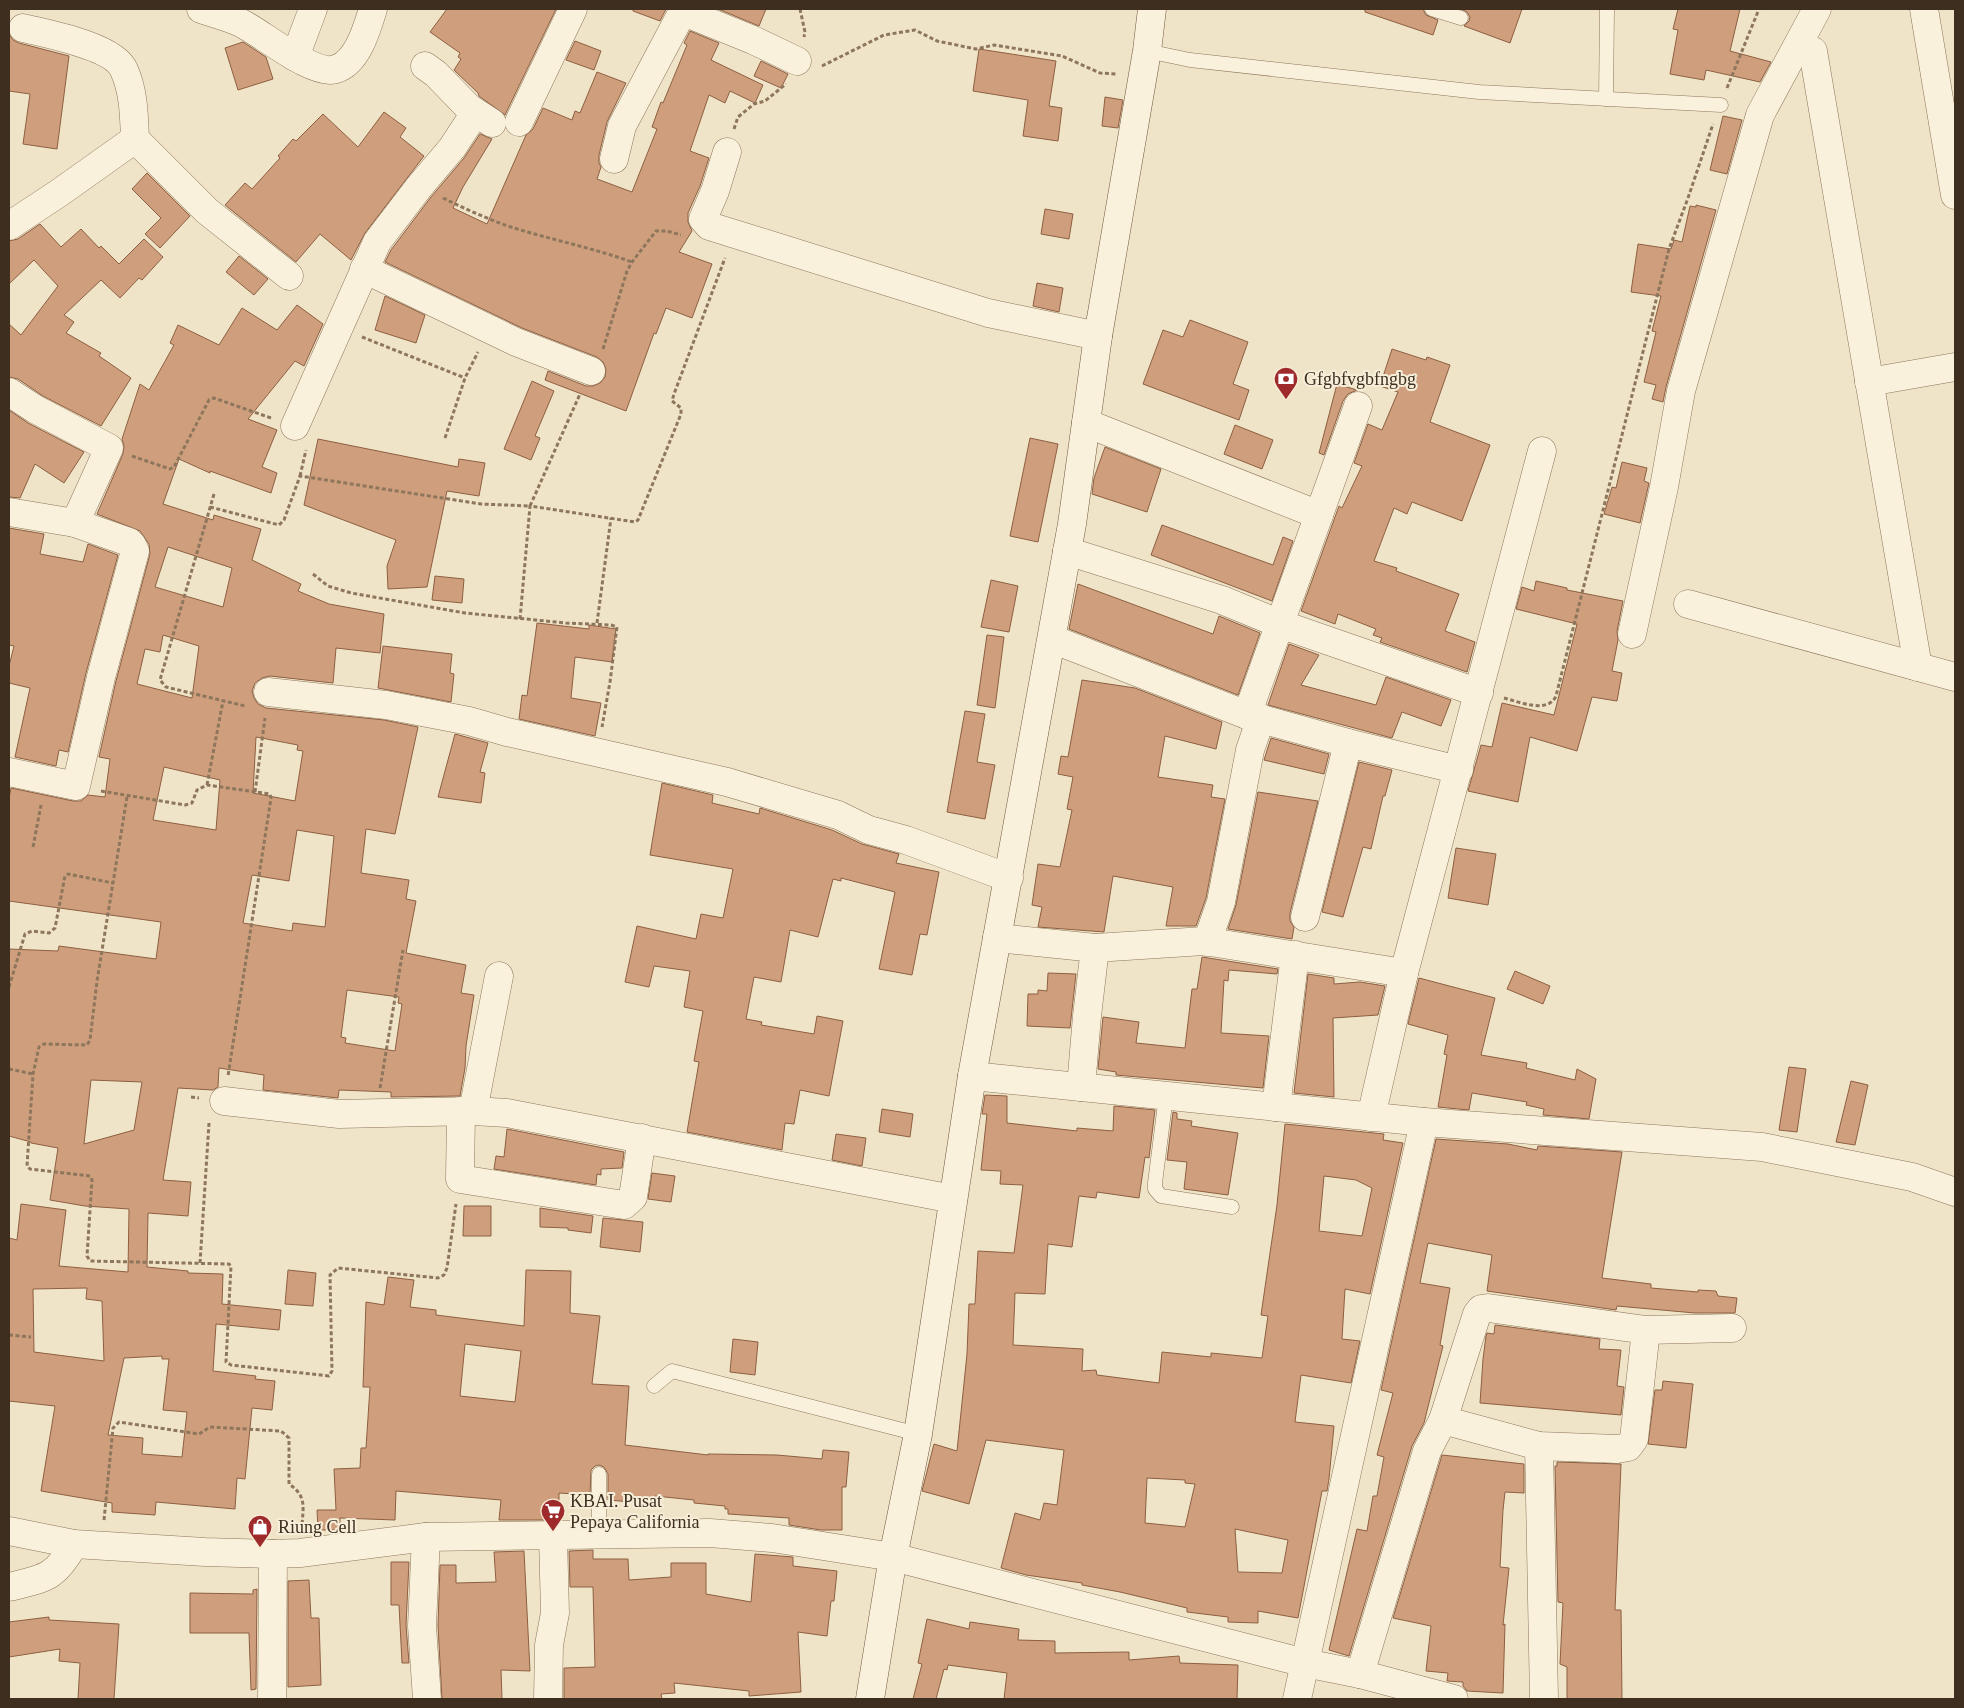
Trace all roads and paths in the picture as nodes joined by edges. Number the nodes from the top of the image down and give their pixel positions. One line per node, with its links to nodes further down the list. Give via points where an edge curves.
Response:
1 (201, 9): 13 (street)
2 (313, 9): 17 (street)
3 (374, 9): 17 (street, via 361,44 348,62 337,69 325,70)
4 (573, 9): 23 (street)
5 (800, 9): 18 (path, via 806,32)
6 (1152, 9): 19 (street)
7 (1432, 9): 14 (lane)
8 (1607, 9): 21 (lane)
9 (1759, 9): 22 (path)
10 (1817, 9): 63 (street, via 1760,115 1681,391)
11 (1924, 9): 28 (street)
12 (684, 10): 18 (street); 26 (street, via 622,126)
13 (245, 16): 17 (street)
14 (1461, 18)
15 (23, 28): 24 (street, via 80,42 115,59 124,68 132,94)
16 (1813, 51): 41 (street)
17 (296, 57)
18 (797, 61): 19 (path, via 820,67 884,35 915,30 937,41 976,49 994,45 1062,56 1100,73); 25 (path, via 791,80 738,117)
19 (1145, 63): 21 (lane, via 1190,60 1479,92); 37 (street)
20 (425, 66): 27 (street, via 483,118)
21 (1606, 99): 22 (lane)
22 (1721, 105): 67 (path, via 1668,249 1555,698 1543,706)
23 (519, 122)
24 (135, 139): 29 (street); 34 (street, via 207,211)
25 (726, 152): 31 (street, via 703,219 709,226)
26 (614, 159)
27 (418, 187): 32 (path, via 512,227); 33 (street, via 377,242)
28 (1955, 195)
29 (9, 226)
30 (654, 232): 32 (path)
31 (734, 234): 37 (street, via 988,313); 55 (path, via 674,394 672,401 681,408 681,414 638,520)
32 (632, 262): 39 (path, via 602,351)
33 (364, 269): 35 (street); 36 (street)
34 (289, 276)
35 (338, 328): 40 (path); 45 (street)
36 (488, 329): 39 (street); 40 (path)
37 (1098, 336): 44 (street)
38 (1955, 367): 41 (street)
39 (591, 371): 51 (path)
40 (465, 378): 46 (path)
41 (1869, 382): 65 (street)
42 (9, 392): 47 (street)
43 (1358, 406): 54 (street)
44 (1086, 423): 54 (street); 57 (street)
45 (295, 426): 47 (path, via 214,398 209,400 174,467); 49 (path, via 306,432 309,441)
46 (445, 438)
47 (109, 448): 56 (street)
48 (1542, 451): 67 (street)
49 (300, 476): 51 (path, via 481,504); 52 (path, via 284,520 279,525)
50 (214, 494): 52 (path)
51 (530, 506): 55 (path); 60 (path)
52 (210, 507): 68 (path, via 160,680 166,687)
53 (9, 512): 56 (street)
54 (1319, 515): 62 (street)
55 (611, 518): 61 (path)
56 (75, 523): 75 (street, via 129,542 134,551 76,786)
57 (1067, 551): 62 (street, via 1222,600); 64 (street)
58 (313, 574): 60 (path, via 328,586 351,593)
59 (1688, 604): 65 (street)
60 (520, 619): 61 (path)
61 (597, 623): 72 (path, via 617,628)
62 (1280, 624): 67 (street); 70 (street)
63 (1632, 634)
64 (1052, 639): 70 (street); 79 (street)
65 (1918, 666): 66 (street)
66 (1955, 677)
67 (1479, 693): 73 (street)
68 (223, 701): 69 (path); 76 (path)
69 (267, 701): 72 (street, via 386,705 469,721); 77 (path)
70 (1254, 716): 71 (street); 83 (street, via 1221,902)
71 (1348, 743): 73 (street); 81 (street)
72 (598, 753): 79 (street, via 727,782 827,811 869,830 906,840)
73 (1459, 770): 87 (street, via 1434,837)
74 (9, 772): 75 (street)
75 (46, 780): 78 (path)
76 (207, 786): 77 (path); 80 (path, via 197,790 192,803 185,805 127,797)
77 (255, 792): 96 (path, via 270,794 271,798)
78 (33, 847)
79 (1009, 878): 82 (street)
80 (113, 883): 89 (path, via 65,876 55,928 49,933 32,931 25,934); 91 (path, via 90,1040 87,1045 44,1044 39,1047)
81 (1305, 917)
82 (997, 938): 84 (street); 92 (street)
83 (1207, 942): 84 (street); 86 (street)
84 (1095, 948): 93 (street)
85 (403, 950): 98 (path)
86 (1295, 955): 87 (street); 95 (street)
87 (1404, 973): 99 (street)
88 (499, 976): 97 (street)
89 (9, 987)
90 (9, 1069): 91 (path)
91 (33, 1074): 106 (path, via 27,1166 90,1176 87,1256 90,1261)
92 (972, 1076): 93 (street); 104 (street)
93 (1081, 1087): 94 (street)
94 (1166, 1096): 95 (street); 105 (lane, via 1155,1183 1158,1194)
95 (1276, 1107): 99 (street)
96 (217, 1110): 98 (street); 106 (path)
97 (467, 1111): 98 (street); 101 (street, via 508,1113); 102 (street)
98 (375, 1113)
99 (1371, 1117): 100 (street)
100 (1424, 1122): 103 (street, via 1762,1147 1912,1177); 126 (street)
101 (642, 1138): 102 (street, via 633,1196 624,1205); 104 (street)
102 (460, 1179): 106 (path, via 444,1275 438,1278 338,1268 330,1275 332,1371 329,1376 226,1362 231,1266)
103 (1955, 1192)
104 (953, 1198): 113 (street)
105 (1232, 1207)
106 (200, 1263)
107 (1732, 1328): 108 (street)
108 (1646, 1330): 112 (street, via 1481,1309); 114 (street, via 1634,1439 1628,1447)
109 (9, 1335): 110 (path)
110 (31, 1337)
111 (654, 1386): 113 (lane, via 672,1372)
112 (1443, 1420): 114 (street); 127 (street, via 1427,1451)
113 (918, 1434): 124 (street)
114 (1539, 1446): 134 (street)
115 (599, 1474): 117 (lane)
116 (9, 1531): 120 (street)
117 (599, 1535): 118 (street); 124 (street, via 710,1533 772,1538)
118 (552, 1536): 119 (street); 130 (street, via 555,1612 549,1645)
119 (426, 1537): 122 (street); 129 (street, via 422,1626)
120 (74, 1544): 121 (street); 125 (street, via 52,1574)
121 (101, 1546): 122 (path, via 113,1428 118,1422 199,1434 210,1427 281,1431 289,1438 289,1484 303,1499); 123 (street)
122 (300, 1553): 123 (street)
123 (273, 1554): 128 (street)
124 (893, 1557): 126 (street); 131 (street)
125 (9, 1587)
126 (1304, 1663): 127 (street); 132 (street)
127 (1360, 1674): 133 (street)
128 (272, 1699)
129 (427, 1699)
130 (548, 1699)
131 (870, 1699)
132 (1297, 1699)
133 (1454, 1699)
134 (1544, 1699)

